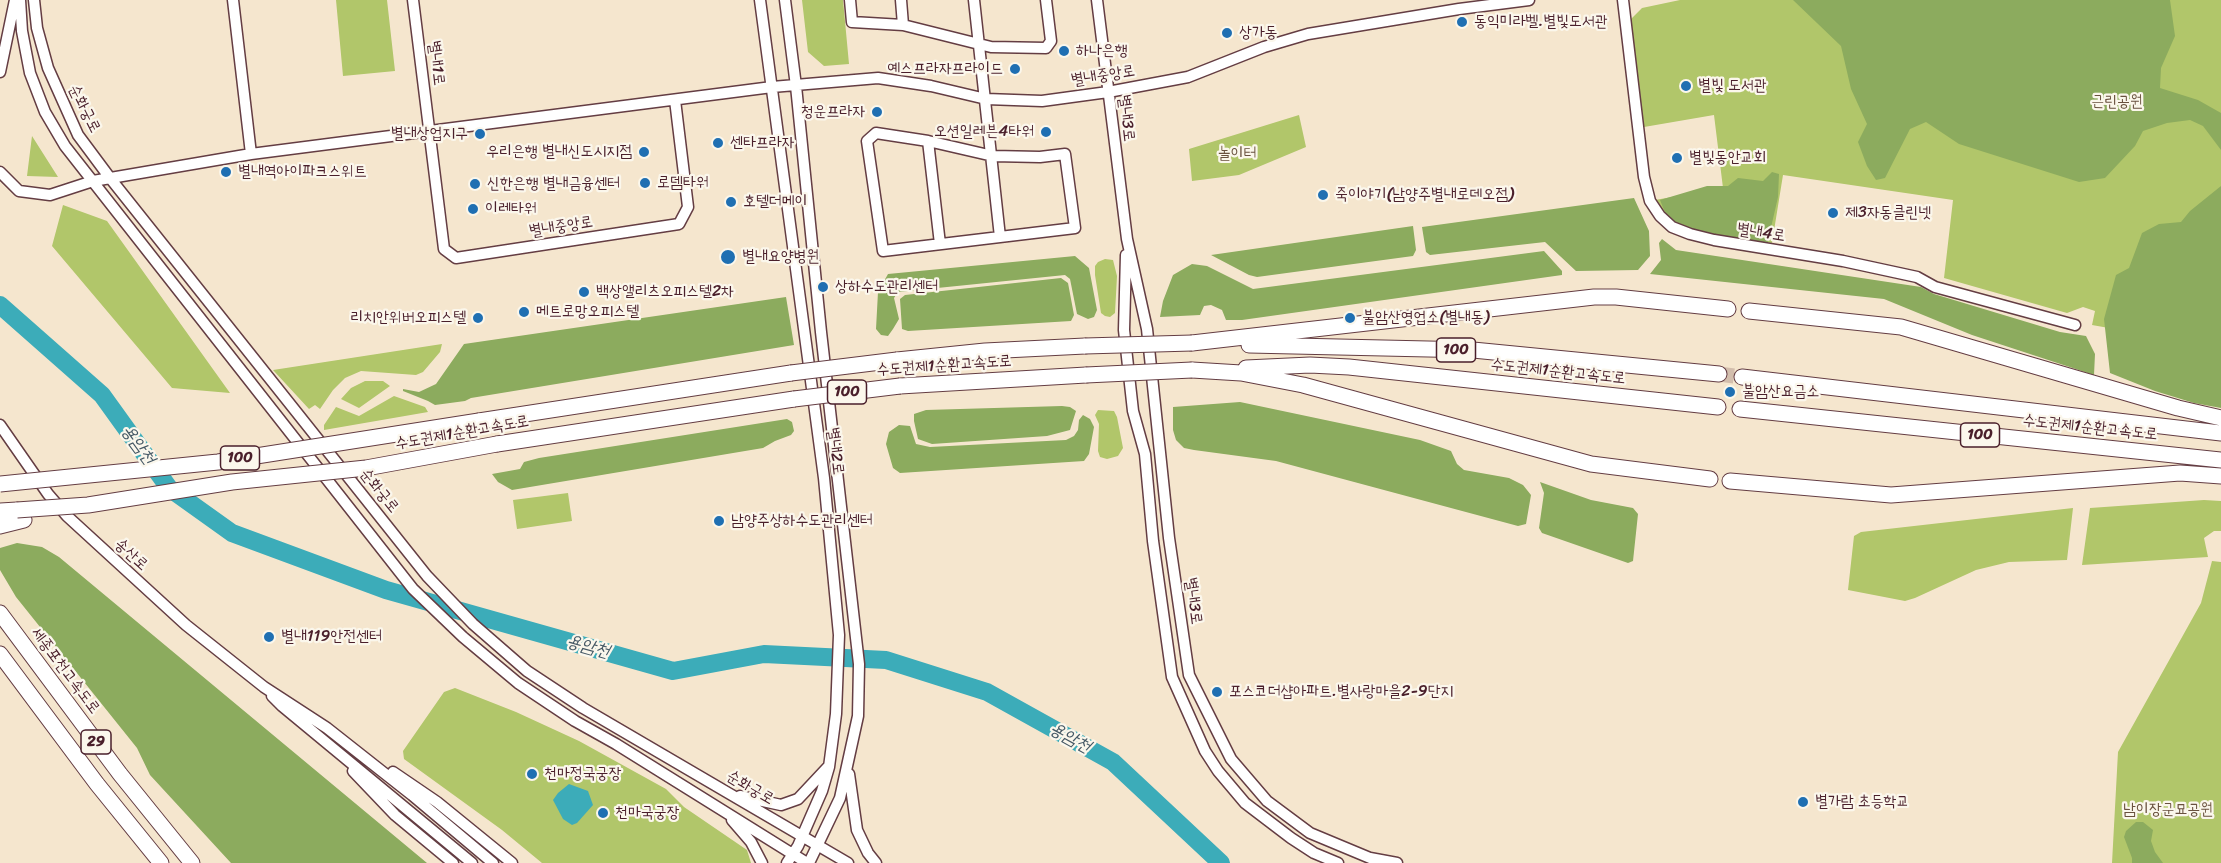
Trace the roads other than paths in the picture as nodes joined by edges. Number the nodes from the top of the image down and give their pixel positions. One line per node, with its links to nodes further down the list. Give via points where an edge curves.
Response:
1 (15, 0): 17 (street)
2 (20, 0): 29 (street, 순화궁로, via 30,73 45,112)
3 (34, 0): 28 (street, 순화궁로, via 37,28 62,102 78,135)
4 (233, 0): 25 (street)
5 (413, 0): 23 (street, 별내1로)
6 (760, 0): 19 (street, 별내2로)
7 (785, 0): 18 (street, 별내2로)
8 (850, 0): 15 (street, via 852,22)
9 (901, 0): 15 (street)
10 (974, 0): 16 (street)
11 (1046, 0): 16 (street, via 1052,41 1046,48)
12 (1097, 0): 20 (street, 별내3로)
13 (1529, 0): 20 (street, 별내중앙로, via 1308,34 1188,77)
14 (1623, 0): 35 (street, 별내4로, via 1644,177 1650,201 1659,216 1672,226 1714,240 1917,277 1935,287)
15 (903, 25): 16 (street)
16 (979, 45): 21 (street)
17 (0, 72)
18 (796, 86): 19 (street, 별내중앙로); 21 (street, 별내중앙로, via 878,78); 56 (street, 별내2로, via 859,664 859,699)
19 (772, 87): 22 (street, 별내중앙로); 57 (street, 별내2로, via 836,593 839,665)
20 (1108, 92): 21 (street, 별내중앙로, via 1042,101); 31 (street, 별내3로)
21 (986, 99): 26 (street)
22 (675, 100): 23 (street, 별내중앙로); 23 (street, 별내중앙로, via 688,207 679,224 456,258 444,249)
23 (429, 130): 25 (street, 별내중앙로)
24 (928, 141): 26 (street); 32 (street); 32 (street, via 876,133 867,141 883,251)
25 (251, 154): 28 (street, 별내중앙로)
26 (993, 156): 30 (street); 30 (street, via 1065,154 1076,228)
27 (0, 172): 29 (street, 별내중앙로, via 19,191 50,195)
28 (110, 178): 29 (street, 별내중앙로); 58 (street, 순화궁로, via 427,576 473,624 526,671)
29 (93, 181): 59 (street, 순화궁로, via 413,589 518,682 575,722)
30 (1000, 237): 32 (street)
31 (1127, 239): 73 (street, 별내3로, via 1125,341 1132,411 1145,454 1152,541 1172,677 1205,751 1245,803 1314,853); 74 (street, 별내3로, via 1147,329 1169,538 1189,675 1231,759 1267,801 1310,834 1370,858)
32 (940, 244)
33 (1728, 309): 36 (highway, via 1594,297)
34 (1749, 311): 42 (highway, via 1901,327)
35 (2075, 325)
36 (1192, 344): 38 (highway, 수도권제1순환고속도로 / 100, via 1473,350); 49 (highway, 수도권제1순환고속도로 / 100, bridge, via 985,351 897,360 218,462)
37 (1192, 370): 40 (highway, 수도권제1순환고속도로 / 100, via 1350,367); 47 (highway, via 1241,373 1303,385 1591,464); 51 (highway, 수도권제1순환고속도로 / 100, bridge, via 900,386 794,399 366,468 232,482)
38 (1719, 374)
39 (1742, 377): 44 (highway, 수도권제1순환고속도로 / 100)
40 (1718, 407)
41 (1740, 409): 45 (highway, 수도권제1순환고속도로 / 100)
42 (2221, 418)
43 (0, 425): 55 (street, 송산로, via 66,516 186,625)
44 (2221, 433)
45 (2221, 460)
46 (2221, 476): 48 (highway, via 2180,473 1891,495)
47 (1710, 479)
48 (1730, 481)
49 (0, 484)
50 (0, 511): 51 (highway, 수도권제1순환고속도로 / 100)
51 (20, 515): 52 (highway)
52 (0, 526)
53 (2, 616): 64 (highway, 세종포천고속도로 / 29)
54 (0, 654): 63 (highway, 29)
55 (323, 732): 65 (street, via 395,815); 66 (street, 송산로); 67 (street, 송산로, via 412,795); 68 (street, via 416,787)
56 (849, 762): 61 (street, 별내2로, via 840,798); 72 (street, via 857,830)
57 (828, 767): 58 (street, via 798,800 781,805); 60 (street, 별내2로)
58 (731, 794): 60 (street, 순화궁로)
59 (724, 811): 62 (street, 순화궁로); 69 (street, via 751,842)
60 (802, 836): 61 (street, 순화궁로); 62 (street, 별내2로)
61 (818, 846): 70 (street, 별내2로); 71 (street, 순화궁로)
62 (790, 858): 70 (street, 순화궁로)
63 (161, 863)
64 (192, 863)
65 (453, 863)
66 (472, 863)
67 (493, 863)
68 (512, 863)
69 (762, 863)
70 (808, 863)
71 (848, 863)
72 (876, 863)
73 (1338, 863)
74 (1397, 863)

